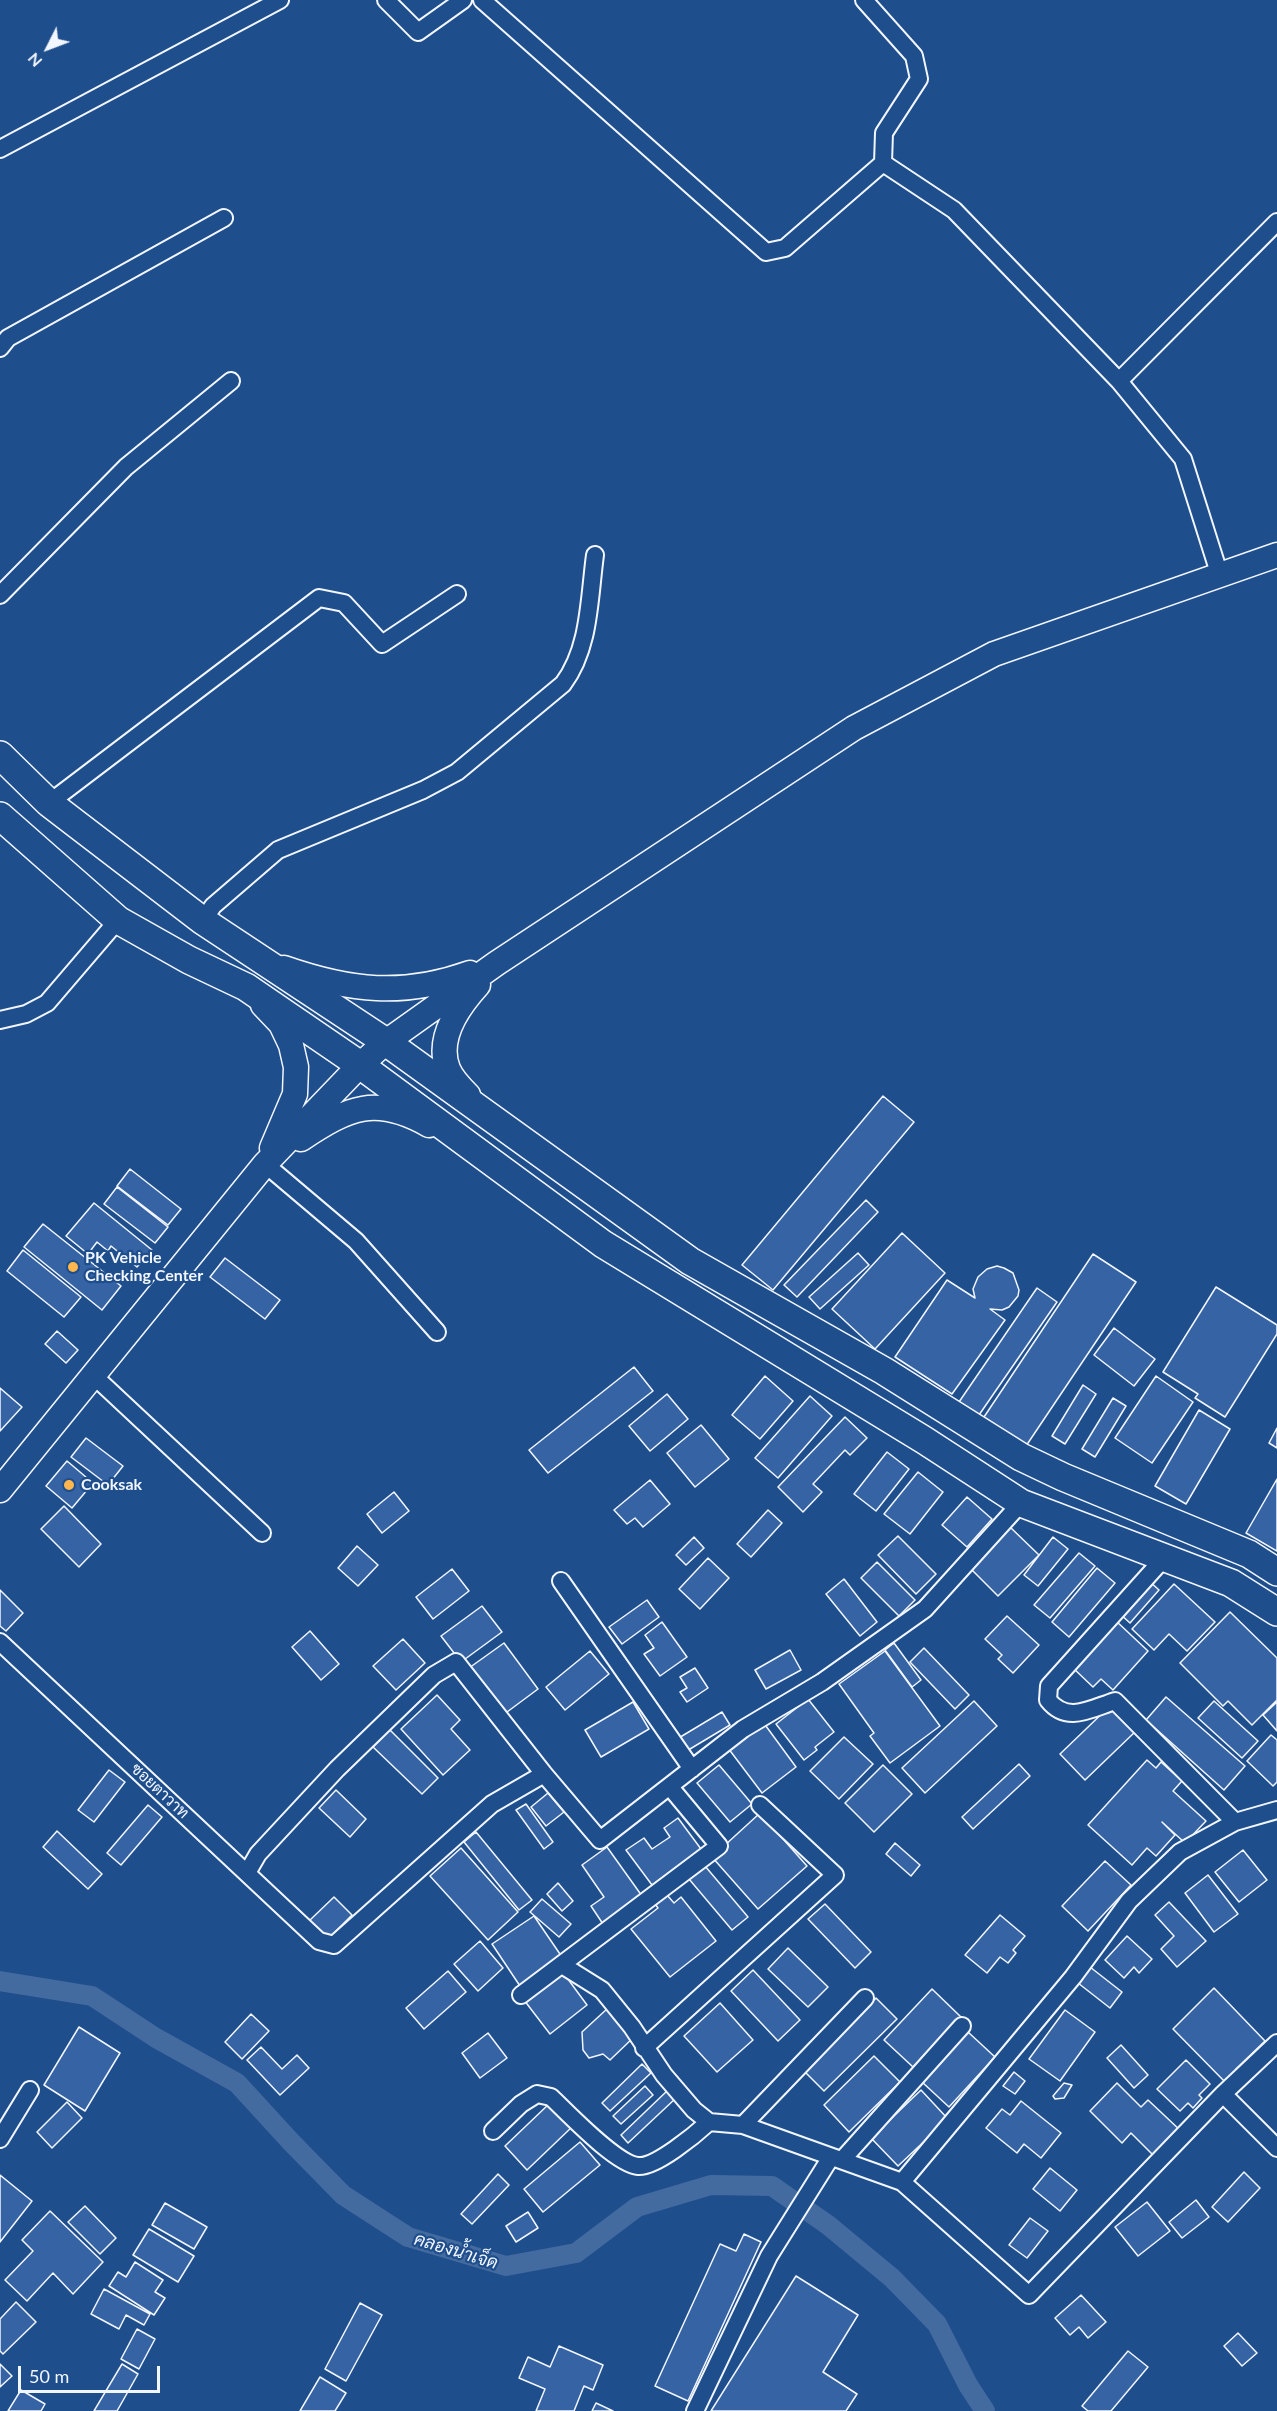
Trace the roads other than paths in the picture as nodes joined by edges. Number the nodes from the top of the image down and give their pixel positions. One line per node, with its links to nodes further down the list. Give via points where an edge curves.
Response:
1 (280, 0): 6 (street)
2 (386, 0): 3 (street, via 418,32)
3 (463, 0)
4 (482, 0): 7 (street, via 766,252 785,248)
5 (864, 0): 7 (street, via 914,56 919,79 884,133)
6 (0, 149)
7 (883, 163): 12 (street, via 954,210)
8 (224, 218): 10 (street, via 8,338)
9 (1277, 222): 12 (street)
10 (0, 348)
11 (231, 381): 17 (street, via 126,467)
12 (1119, 381): 15 (street, via 1183,459)
13 (595, 555): 22 (street, via 582,647 562,684 457,772 278,850 213,906)
14 (1277, 555): 15 (street)
15 (1220, 576): 24 (street, via 994,654 854,728)
16 (457, 594): 19 (street, via 382,644 344,603 319,597)
17 (0, 595)
18 (0, 755): 19 (main road)
19 (49, 803): 22 (main road)
20 (0, 816): 21 (main road)
21 (118, 920): 25 (main road); 26 (street, via 47,1004)
22 (203, 921): 23 (main road)
23 (263, 961): 24 (street, via 323,982 367,988 443,983); 27 (main road)
24 (497, 963): 27 (street); 29 (street, via 465,999 450,1025 444,1049 456,1083)
25 (246, 987): 28 (main road); 31 (street, via 281,1024 296,1067 296,1094)
26 (1, 1021)
27 (386, 1042): 28 (street); 29 (main road)
28 (360, 1065): 30 (main road); 31 (street)
29 (485, 1113): 38 (main road, via 690,1261 884,1371 1021,1457 1249,1554)
30 (483, 1155): 31 (street, via 406,1112 380,1106 352,1111 326,1122); 35 (main road, via 603,1244)
31 (265, 1164): 32 (street, via 357,1241); 33 (street)
32 (437, 1332)
33 (94, 1376): 34 (street); 36 (street)
34 (3, 1481)
35 (1021, 1503): 37 (main road); 42 (street, via 925,1609 822,1682 743,1729)
36 (262, 1533)
37 (1165, 1557): 40 (main road, via 1231,1584); 47 (street, via 1049,1686 1047,1700 1056,1710 1074,1714 1115,1701)
38 (1277, 1572)
39 (561, 1581): 42 (street)
40 (1277, 1612)
41 (0, 1642): 48 (street, ซอยตาวาท)
42 (692, 1769): 44 (street)
43 (544, 1774): 44 (street, via 600,1840); 48 (street, ซอยตาวาท, via 492,1804 334,1945 319,1941); 48 (street, via 456,1662 434,1675 337,1769 258,1854)
44 (670, 1787): 49 (street, via 719,1846)
45 (760, 1805): 54 (street, via 835,1875)
46 (1277, 1810): 47 (street)
47 (1235, 1822): 63 (street, via 1180,1852 1129,1901 1073,1977)
48 (247, 1874)
49 (562, 1965): 50 (street); 54 (street, via 602,1990)
50 (521, 1995)
51 (865, 1998): 58 (street)
52 (962, 2026): 62 (street)
53 (1277, 2043): 56 (street)
54 (644, 2048): 57 (street, via 671,2084)
55 (30, 2090): 60 (street)
56 (1223, 2094): 61 (street); 63 (street, via 1029,2295)
57 (709, 2122): 58 (street); 59 (street, via 668,2154 640,2167 622,2162 550,2097 537,2094)
58 (743, 2125): 62 (street)
59 (492, 2131)
60 (0, 2139)
61 (1277, 2148)
62 (836, 2158): 63 (street); 64 (street, via 769,2256)
63 (902, 2182)
64 (695, 2411)

